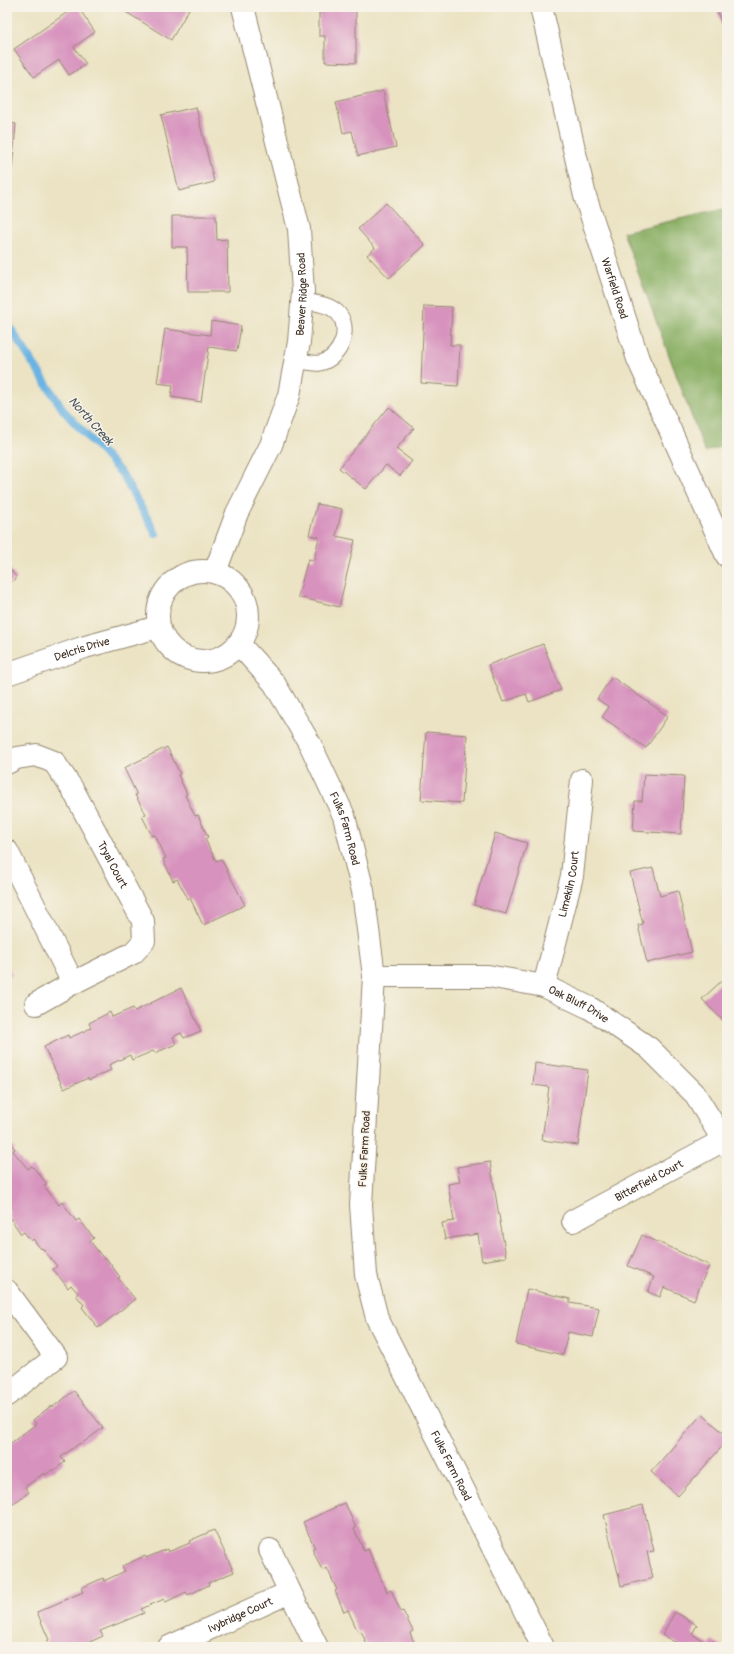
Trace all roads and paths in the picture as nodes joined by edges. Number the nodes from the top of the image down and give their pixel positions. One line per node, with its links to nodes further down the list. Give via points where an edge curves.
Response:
1 (243, 7): 3 (street, Beaver Ridge Road, via 299,229)
2 (541, 7): 5 (street, Warfield Road, via 585,196 638,359)
3 (303, 301): 4 (street, Beaver Ridge Road); 4 (lane, via 323,304 334,310 341,318 344,328 339,351 331,359 319,363)
4 (296, 360): 6 (street, Beaver Ridge Road, via 289,395 271,445 237,513)
5 (727, 556)
6 (215, 572): 7 (street, via 205,570 188,573 173,581 164,591 157,609); 8 (street, via 235,584 246,600 248,624)
7 (158, 627): 8 (street, via 166,644 178,655 196,662 215,660); 9 (street, Delcris Drive, via 85,647)
8 (239, 644): 13 (street, Fulks Farm Road, via 274,683 310,744 344,816 363,891)
9 (7, 674)
10 (7, 763): 14 (street, Tryal Court, via 17,758 36,755 54,762 73,790 143,921 144,941 133,954)
11 (582, 780): 15 (street, Limekiln Court, via 572,876)
12 (7, 851): 14 (street)
13 (374, 976): 15 (street, Oak Bluff Drive, via 488,976); 25 (street, Fulks Farm Road, via 361,1204 366,1275 377,1318)
14 (73, 983): 16 (street, Tryal Court)
15 (544, 986): 17 (street, Oak Bluff Drive, via 590,1008 649,1048 694,1093)
16 (36, 1004)
17 (725, 1143): 18 (street, Bitterfield Court)
18 (573, 1221)
19 (7, 1291): 20 (street, via 56,1357)
20 (7, 1395)
21 (270, 1550): 22 (street)
22 (290, 1592): 23 (street, Ivybridge Court); 24 (street)
23 (169, 1647)
24 (317, 1647)
25 (543, 1647)

